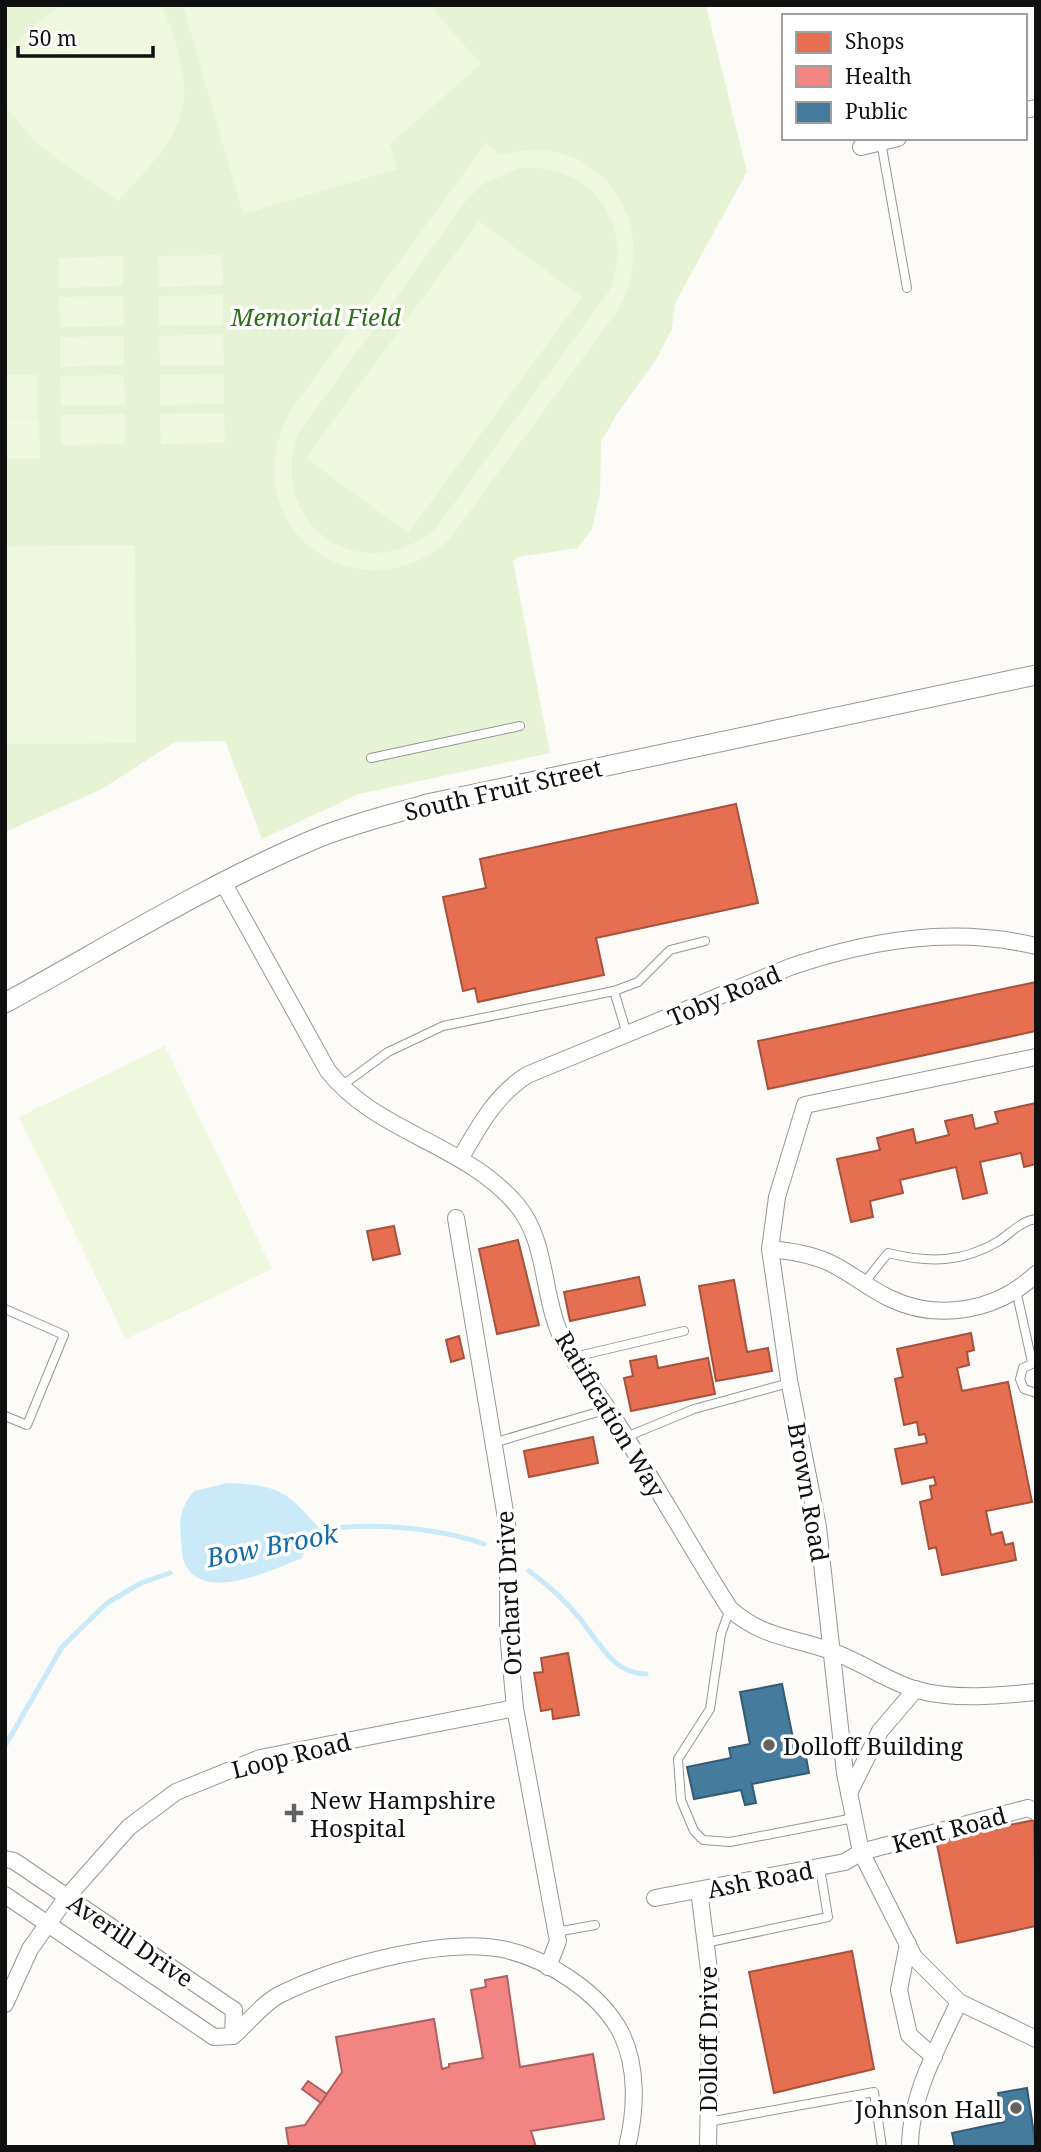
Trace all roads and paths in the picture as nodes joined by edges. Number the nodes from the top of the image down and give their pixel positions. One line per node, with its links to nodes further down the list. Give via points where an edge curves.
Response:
1 (890, 140): 2 (street)
2 (881, 142): 3 (street); 4 (lane)
3 (860, 146)
4 (907, 288)
5 (1036, 675): 8 (street, South Fruit Street, via 427,804 316,838)
6 (520, 726): 7 (lane)
7 (371, 758)
8 (224, 884): 12 (street, South Fruit Street); 15 (street, Ratification Way)
9 (705, 941): 11 (lane, via 670,950 638,982)
10 (1036, 946): 13 (street, Toby Road, via 979,937 870,943 790,967)
11 (614, 991): 13 (lane); 15 (lane, via 443,1026 388,1052)
12 (5, 1003)
13 (627, 1034): 16 (street, Toby Road, via 527,1075 506,1089)
14 (1036, 1057): 19 (street, Brown Road, via 805,1105 777,1197)
15 (340, 1087): 16 (street, Ratification Way, via 373,1111)
16 (460, 1159): 26 (street, Ratification Way, via 504,1190 533,1230 559,1331)
17 (456, 1217): 33 (street, Orchard Drive)
18 (1036, 1219): 21 (lane, via 973,1254 946,1261 888,1253)
19 (771, 1249): 21 (street, via 828,1262); 28 (street, Brown Road)
20 (1036, 1274): 22 (street)
21 (864, 1283): 22 (street, via 914,1308 935,1311 977,1307)
22 (1016, 1290): 27 (lane)
23 (7, 1310): 24 (lane); 31 (lane, via 64,1335 27,1425)
24 (5, 1320)
25 (684, 1331): 26 (lane)
26 (574, 1357): 30 (street, Ratification Way)
27 (1034, 1362): 29 (lane, via 1023,1368 1020,1379 1024,1389)
28 (789, 1383): 32 (lane, via 694,1409); 35 (street, Brown Road, via 818,1527)
29 (1036, 1393)
30 (609, 1409): 32 (street, Ratification Way); 33 (lane)
31 (5, 1416)
32 (626, 1437): 34 (street, Ratification Way)
33 (493, 1443): 38 (street, Orchard Drive, via 508,1530 508,1633)
34 (730, 1609): 35 (street, Ratification Way, via 764,1633); 41 (lane, via 720,1634 710,1709 678,1759 681,1800 694,1831 703,1840 730,1842)
35 (831, 1651): 36 (street, Ratification Way); 39 (street, Brown Road)
36 (916, 1689): 37 (street, Ratification Way, via 995,1697); 39 (street, via 880,1731)
37 (1036, 1692)
38 (515, 1708): 47 (street, Loop Road, via 260,1758 226,1770 176,1792 129,1828); 51 (street, Orchard Drive)
39 (849, 1793): 41 (street, Brown Road)
40 (1036, 1812): 42 (street, Kent Road, via 1028,1808)
41 (854, 1818): 42 (street, Brown Road)
42 (861, 1852): 44 (street, Ash Road, via 845,1862); 53 (street, Brown Road)
43 (5, 1859): 47 (street, Averill Drive)
44 (820, 1867): 45 (street, Ash Road); 52 (lane, via 828,1917)
45 (699, 1890): 48 (street, Ash Road); 52 (street, Dolloff Drive)
46 (5, 1895): 49 (street, Averill Drive)
47 (67, 1897): 49 (street, Loop Road); 57 (street, Averill Drive, via 234,2010)
48 (655, 1898)
49 (47, 1924): 56 (street, Loop Road); 57 (street, Averill Drive, via 214,2037)
50 (596, 1925): 51 (lane)
51 (556, 1932): 54 (street, Orchard Drive, via 558,1941)
52 (705, 1943): 60 (street, Dolloff Drive, via 711,1986)
53 (908, 1944): 55 (street, Brown Road, via 914,1957); 59 (street, via 899,1990 909,2035)
54 (548, 1967): 57 (street, via 502,1949 458,1947 385,1958 278,1995); 61 (street, via 595,2000 621,2032 633,2071 634,2106)
55 (959, 2002): 58 (street, Brown Road); 59 (street)
56 (5, 2004)
57 (233, 2036)
58 (1036, 2039)
59 (934, 2057): 64 (street)
60 (708, 2122): 62 (street, Dolloff Drive); 63 (lane, via 874,2092)
61 (627, 2147)
62 (708, 2147)
63 (882, 2147)
64 (910, 2147)

